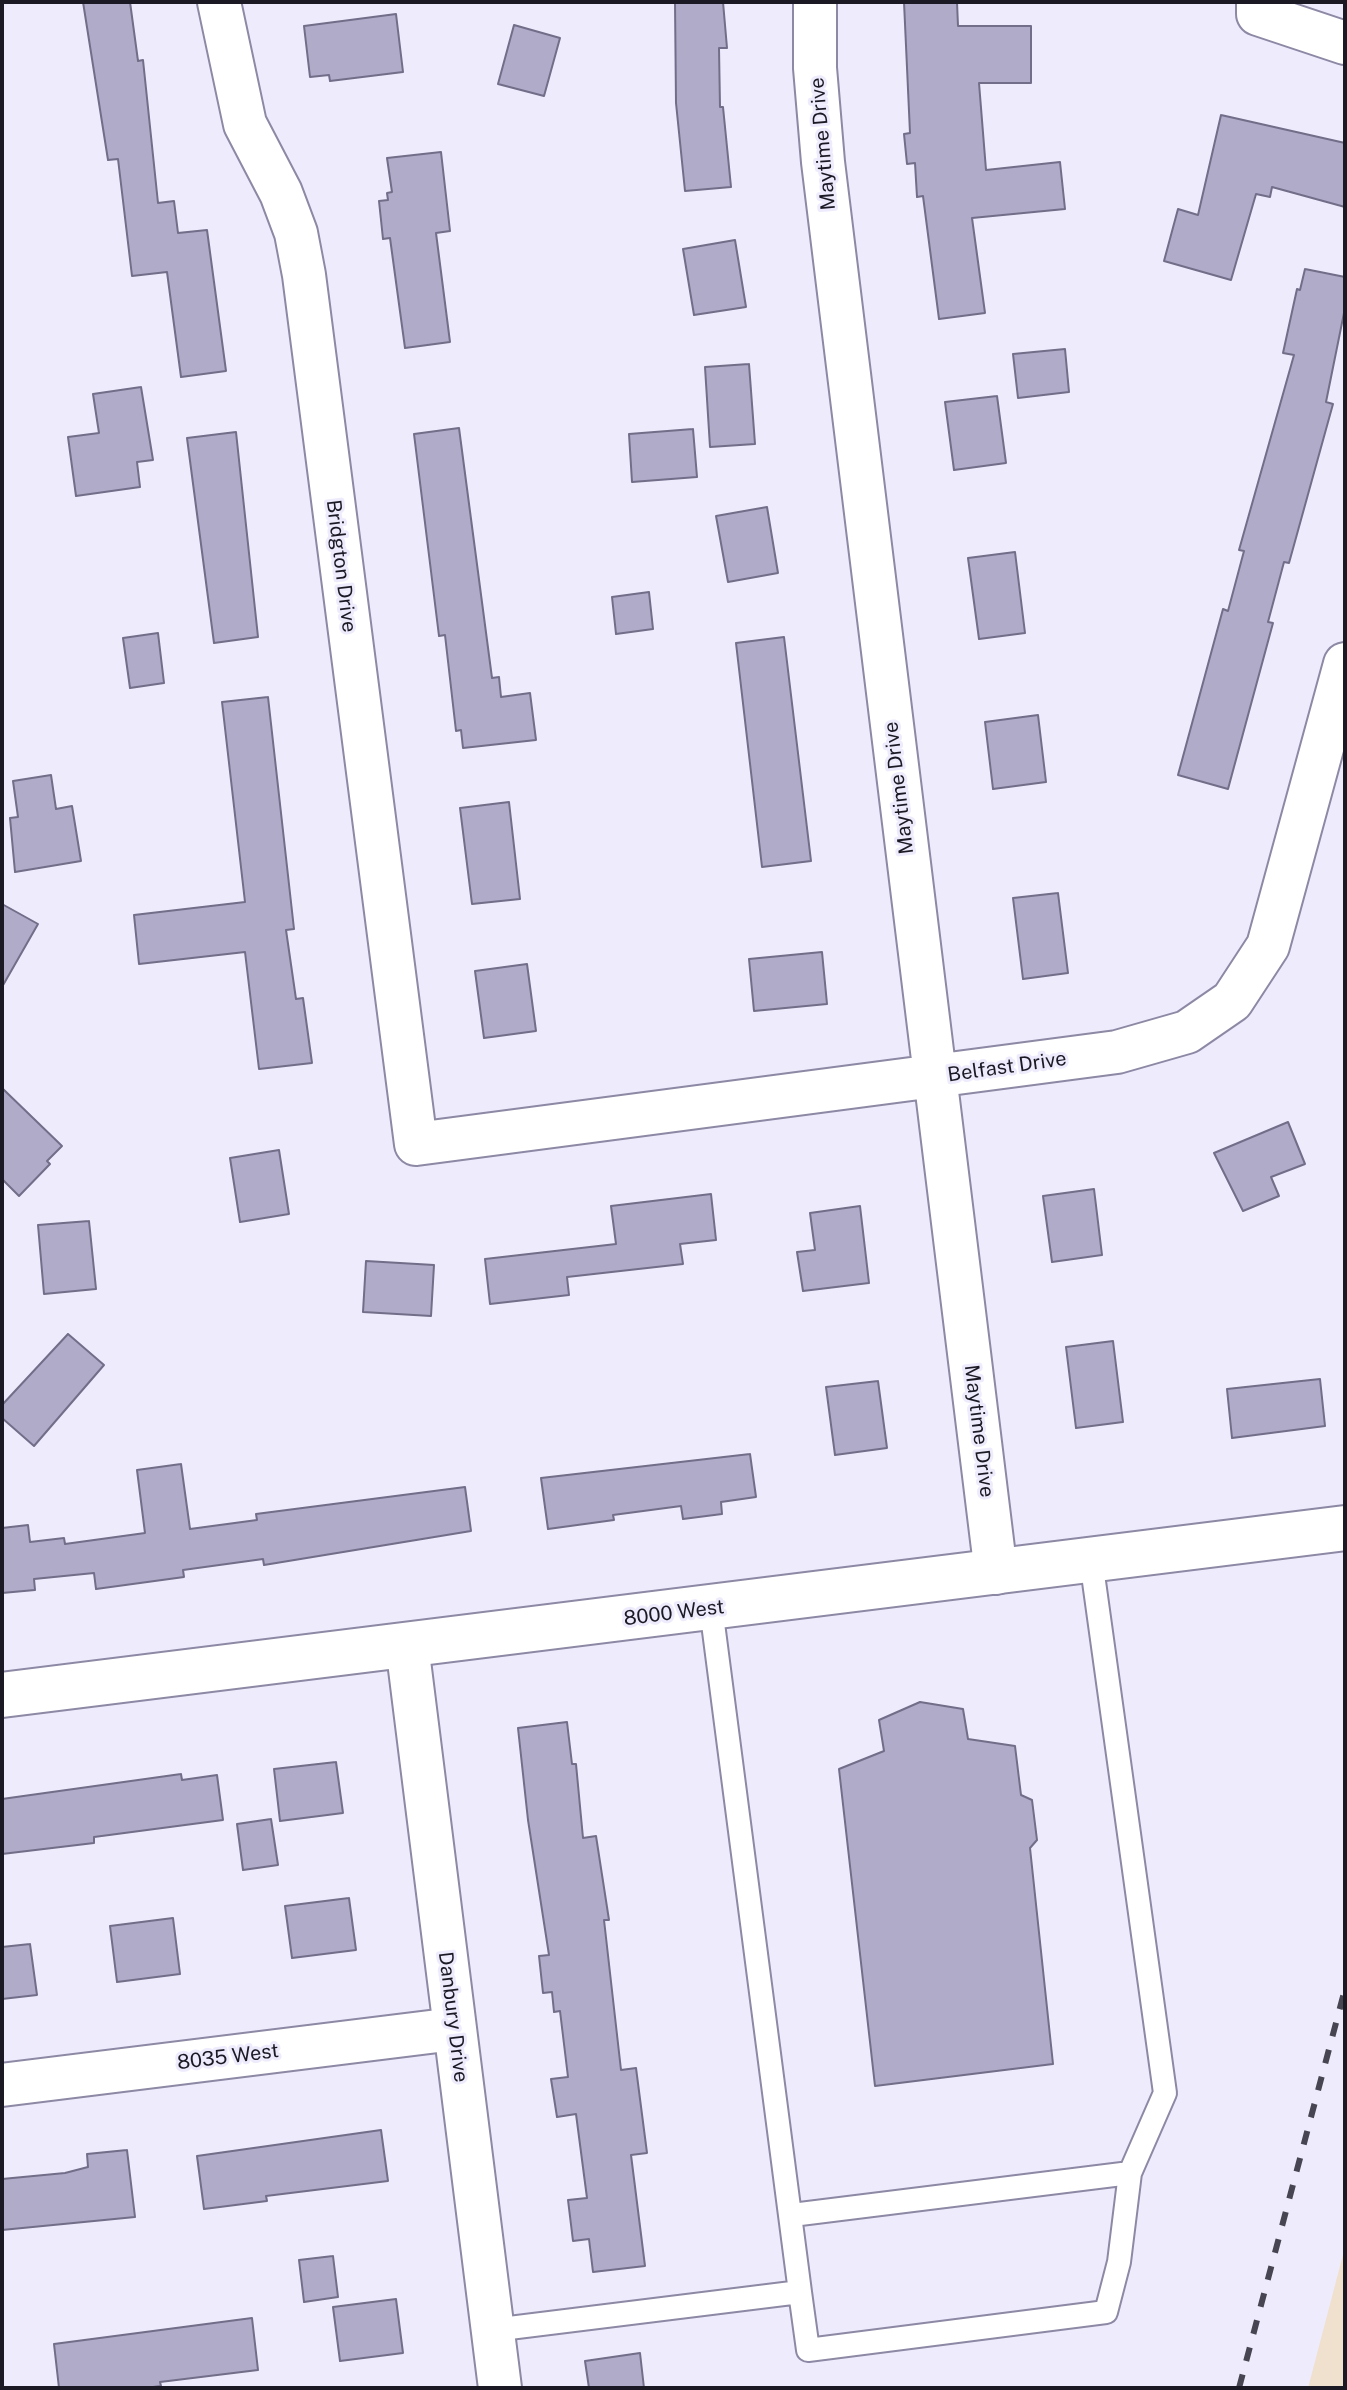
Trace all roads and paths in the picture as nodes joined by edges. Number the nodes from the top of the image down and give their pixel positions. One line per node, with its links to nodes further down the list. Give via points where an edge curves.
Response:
1 (219, 2): 7 (street, Bridgton Drive, via 245,124 281,193 304,275)
2 (815, 2): 6 (street, Maytime Drive, via 823,162)
3 (1258, 2): 4 (street, via 1258,14)
4 (1345, 43)
5 (1345, 664): 6 (street, Belfast Drive, via 1268,946 1232,1001 1187,1032 1117,1052)
6 (934, 1078): 7 (street, Belfast Drive); 10 (street, Maytime Drive)
7 (416, 1144)
8 (1345, 1528): 9 (street, 8000 West)
9 (1091, 1560): 10 (street, 8000 West); 16 (lane, via 1165,2093)
10 (996, 1573): 11 (street, 8000 West)
11 (711, 1608): 12 (street, 8000 West); 17 (lane)
12 (407, 1645): 13 (street, 8000 West); 14 (street, Danbury Drive)
13 (2, 1695)
14 (454, 2029): 15 (street, 8035 West); 19 (street, Danbury Drive)
15 (2, 2085)
16 (1130, 2173): 17 (lane); 18 (lane, via 1119,2262 1106,2312 808,2350)
17 (792, 2215): 18 (lane)
18 (800, 2292): 19 (lane)
19 (493, 2330): 20 (street, Danbury Drive)
20 (500, 2388)

